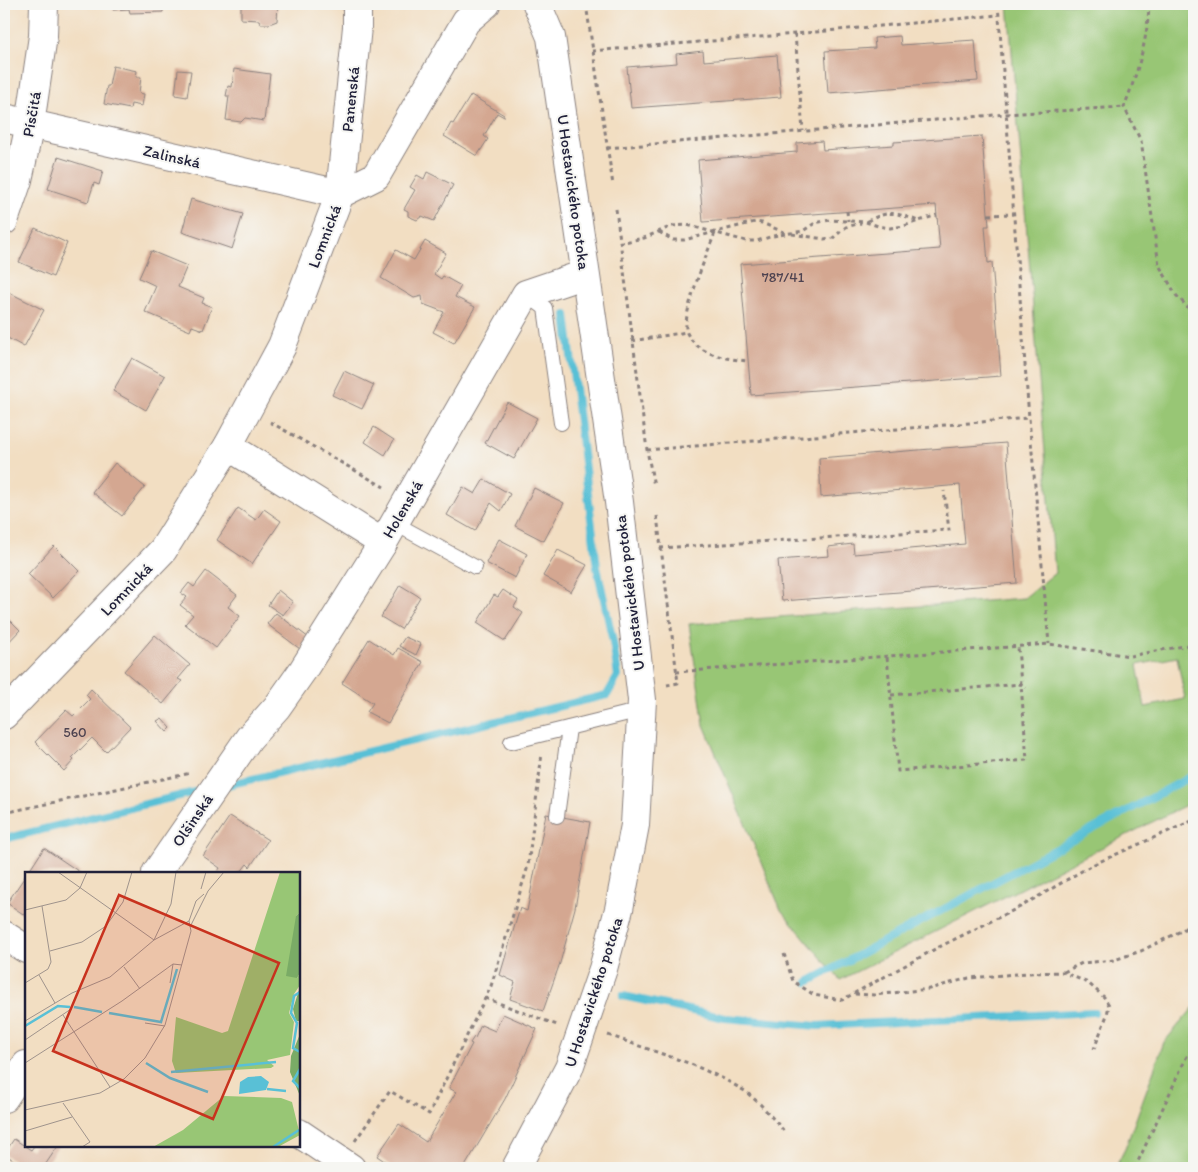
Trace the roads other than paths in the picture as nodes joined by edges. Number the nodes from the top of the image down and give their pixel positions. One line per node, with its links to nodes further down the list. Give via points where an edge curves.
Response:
1 (44, 4): 6 (street, Písčitá, via 43,36)
2 (357, 4): 7 (street, Panenská)
3 (486, 4): 7 (street, Lomnická, via 466,21 376,176)
4 (537, 4): 9 (street, U Hostavického potoka, via 551,37)
5 (4, 118): 6 (street, Zalinská)
6 (30, 124): 7 (street, Zalinská); 8 (street, Písčitá, via 18,180)
7 (340, 194): 12 (street, Lomnická, via 282,346)
8 (4, 221)
9 (585, 274): 10 (street); 15 (street, U Hostavického potoka, via 619,502)
10 (526, 294): 11 (lane, via 545,308); 13 (street, Holenská)
11 (561, 423)
12 (228, 446): 13 (street); 16 (street, Lomnická, via 163,550)
13 (395, 522): 14 (lane); 19 (street, Holenská, via 292,685)
14 (475, 567)
15 (641, 710): 17 (lane); 28 (street, U Hostavického potoka, via 634,825 619,909 603,969 594,1034 569,1068)
16 (4, 716)
17 (569, 728): 18 (lane); 20 (lane)
18 (513, 742)
19 (228, 767): 21 (street, Olšinská)
20 (557, 816)
21 (157, 872)
22 (4, 935): 23 (street)
23 (25, 948)
24 (25, 1066): 25 (street)
25 (4, 1098)
26 (300, 1134): 27 (street)
27 (346, 1165)
28 (516, 1168)

